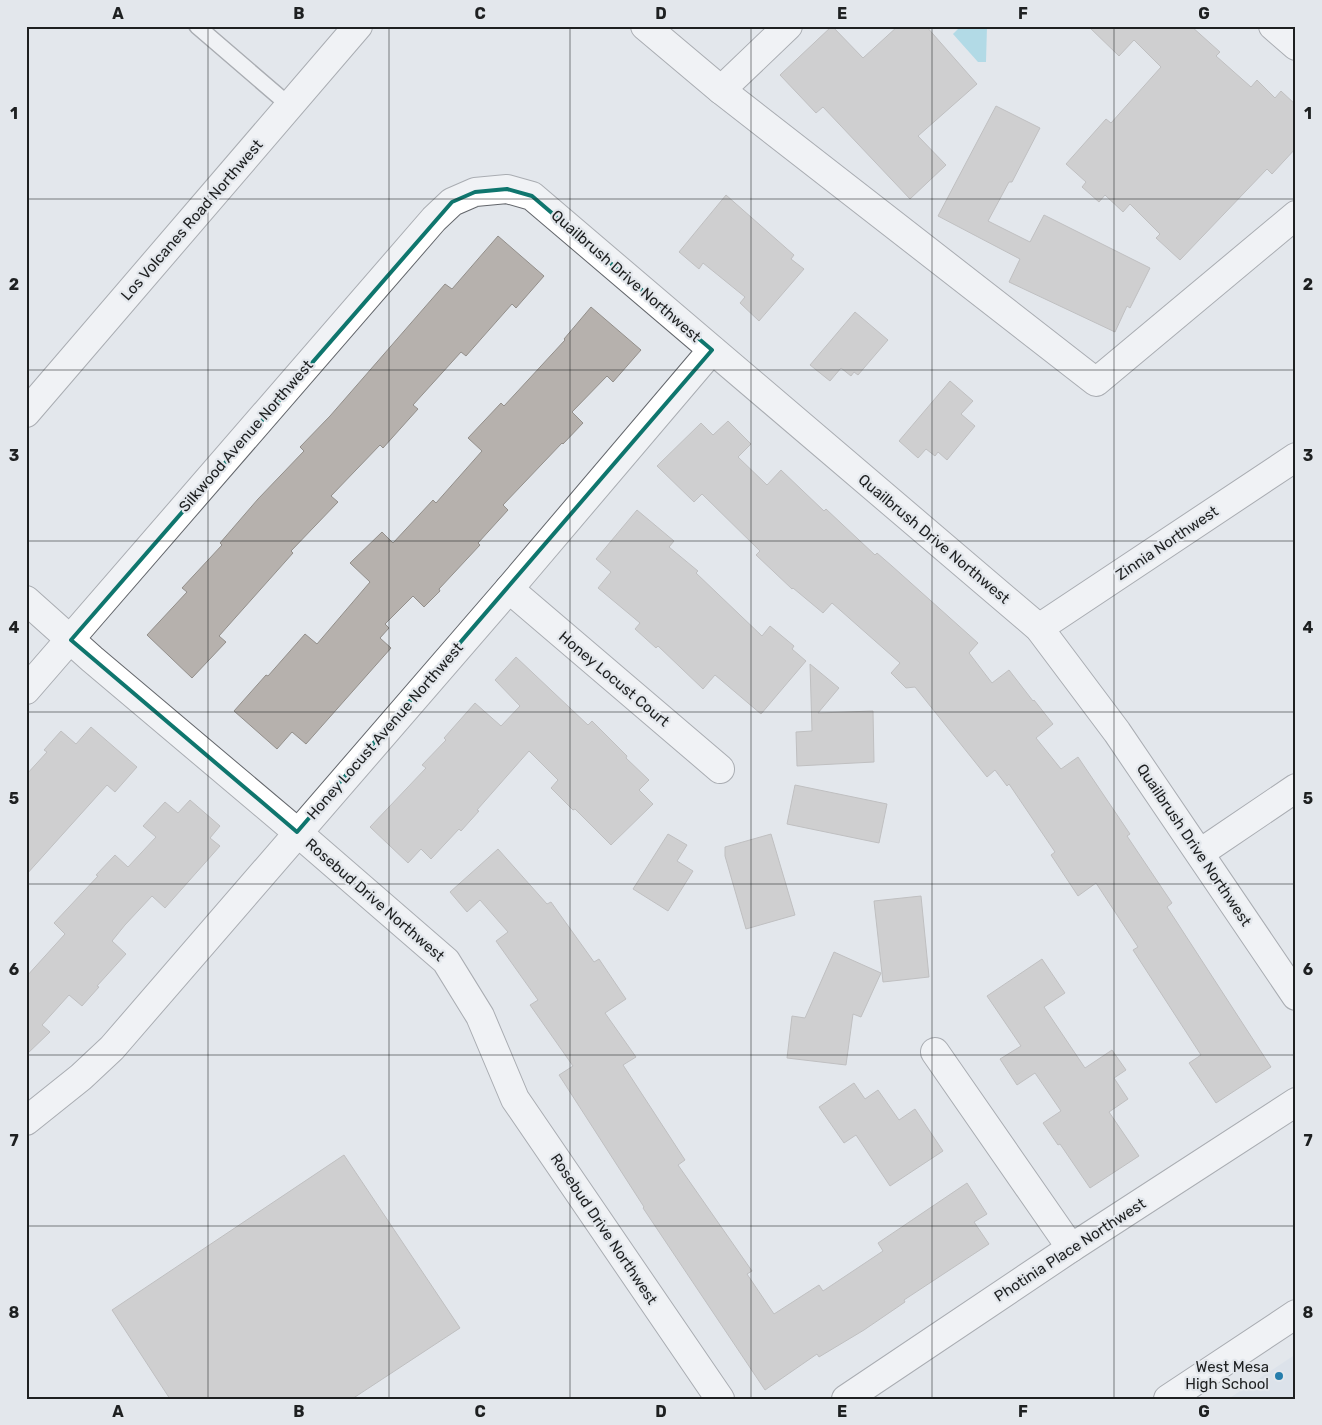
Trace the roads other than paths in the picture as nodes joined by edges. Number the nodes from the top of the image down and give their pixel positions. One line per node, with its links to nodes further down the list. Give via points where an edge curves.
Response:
1 (197, 26): 8 (lane)
2 (358, 26): 8 (street, Los Volcanes Road Northwest)
3 (645, 26): 7 (street)
4 (788, 26): 7 (street)
5 (1272, 26): 6 (street)
6 (1296, 46)
7 (721, 90): 10 (street, via 1096,382)
8 (290, 106): 12 (street, Los Volcanes Road Northwest)
9 (475, 192): 11 (street, Quailbrush Drive Northwest, via 506,189 532,196); 17 (street, Silkwood Avenue Northwest, via 452,202 434,219)
10 (1296, 215)
11 (712, 350): 14 (street, Honey Locust Avenue Northwest); 16 (street, Quailbrush Drive Northwest)
12 (26, 413)
13 (1296, 457): 16 (street, Zinnia Northwest)
14 (508, 589): 19 (street, Honey Locust Court); 21 (street, Honey Locust Avenue Northwest)
15 (26, 600): 17 (street, Rosebud Drive Northwest)
16 (1039, 628): 22 (street, Quailbrush Drive Northwest, via 1117,732)
17 (71, 640): 18 (street, Silkwood Avenue Northwest); 21 (street, Rosebud Drive Northwest)
18 (26, 690)
19 (720, 769)
20 (1296, 788): 22 (street)
21 (297, 832): 26 (street, Honey Locust Avenue Northwest, via 112,1048); 29 (street, Rosebud Drive Northwest, via 446,961 480,1016 516,1099)
22 (1200, 853): 23 (street, Quailbrush Drive Northwest)
23 (1296, 996)
24 (935, 1052): 27 (street)
25 (1296, 1102): 27 (street, Photinia Place Northwest)
26 (26, 1121)
27 (1071, 1248): 30 (street, Photinia Place Northwest)
28 (1296, 1314): 31 (street)
29 (720, 1399)
30 (846, 1399)
31 (1168, 1399)

